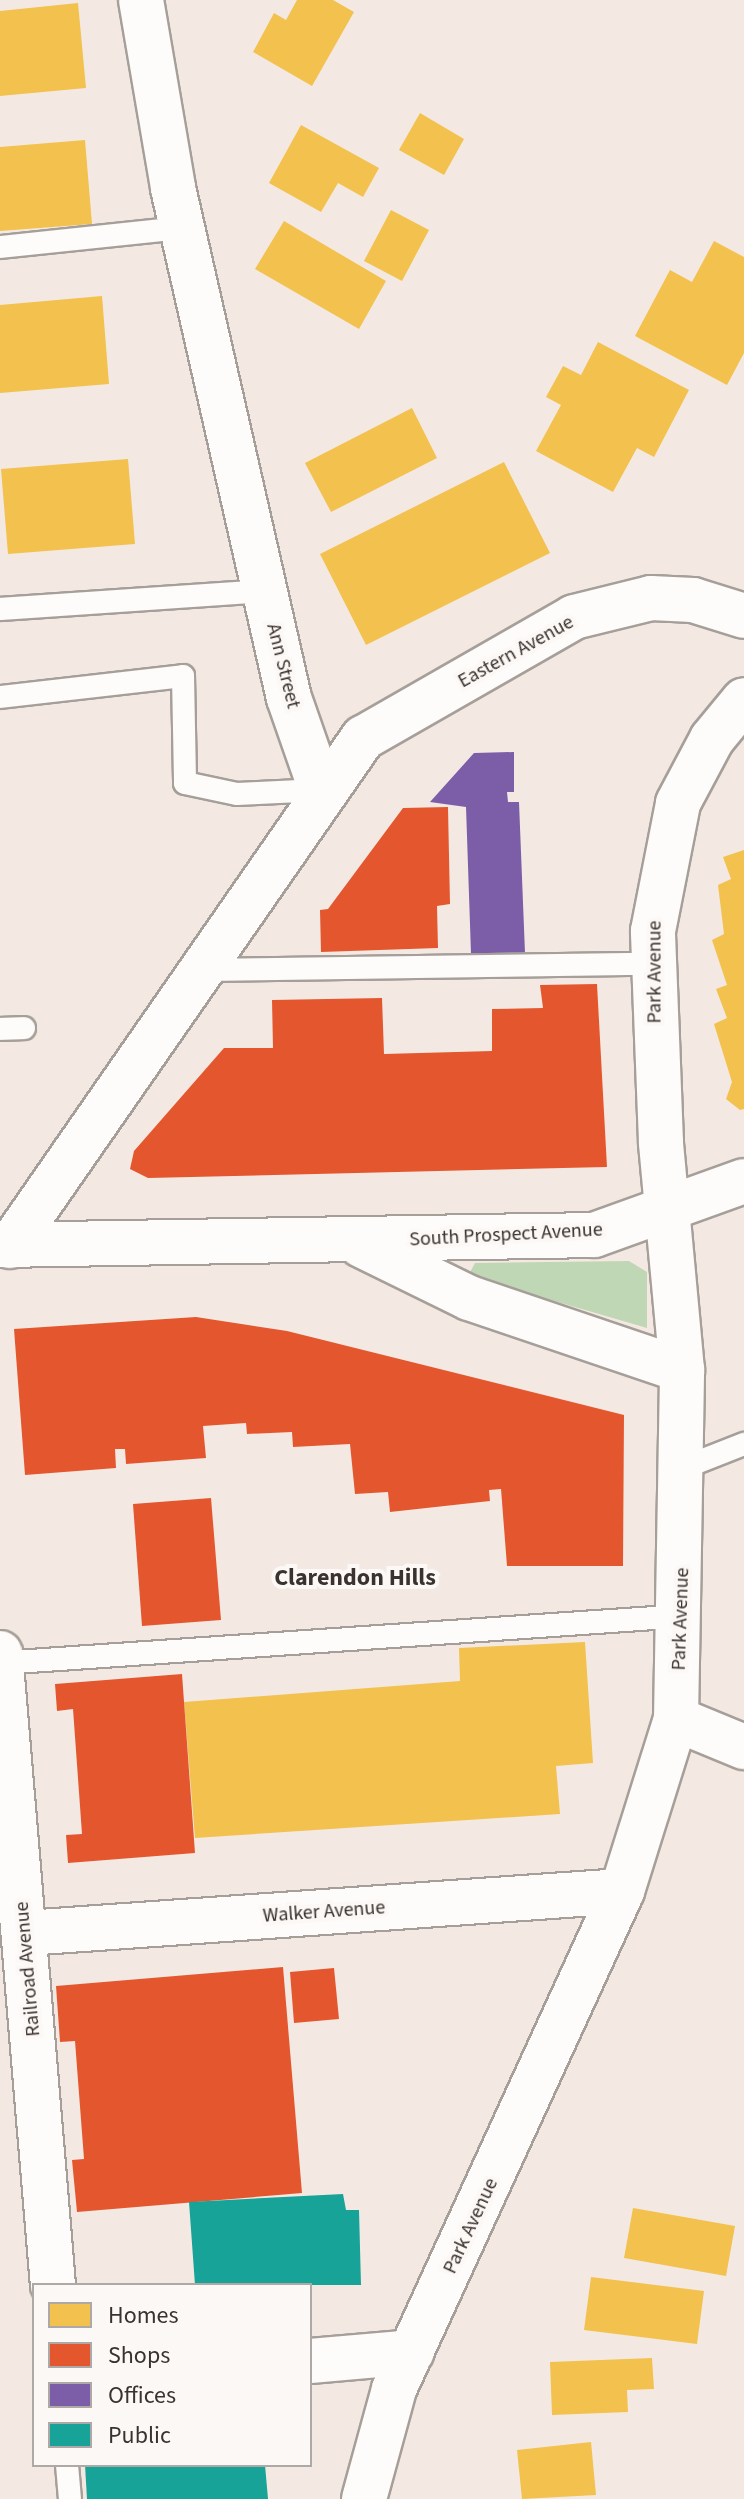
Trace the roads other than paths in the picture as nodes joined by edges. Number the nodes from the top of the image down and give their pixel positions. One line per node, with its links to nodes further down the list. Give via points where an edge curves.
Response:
1 (141, 0): 2 (street, Ann Street)
2 (182, 228): 3 (lane); 4 (street, Ann Street)
3 (0, 247)
4 (265, 591): 5 (lane); 9 (street, Ann Street)
5 (0, 609)
6 (744, 616): 9 (street, Eastern Avenue, via 693,600 651,598 574,617 363,738)
7 (0, 697): 9 (lane, via 183,676 185,783 237,794)
8 (744, 700): 10 (street, Park Avenue, via 712,739 678,803 661,862)
9 (321, 790): 11 (street)
10 (653, 964): 11 (lane); 15 (street, Park Avenue)
11 (197, 970): 17 (street)
12 (24, 1028): 13 (lane)
13 (0, 1029)
14 (744, 1181): 15 (street, South Prospect Avenue)
15 (669, 1209): 16 (street, South Prospect Avenue, via 594,1235); 18 (street, Park Avenue)
16 (355, 1242): 17 (street, South Prospect Avenue); 18 (street, South Prospect Avenue, via 469,1298)
17 (5, 1246)
18 (682, 1370): 20 (street, Park Avenue)
19 (744, 1444): 20 (lane)
20 (683, 1468): 21 (street, Park Avenue)
21 (683, 1616): 23 (lane); 24 (street, Park Avenue)
22 (0, 1653): 23 (street, Railroad Avenue)
23 (1, 1663): 27 (street, Railroad Avenue)
24 (676, 1719): 25 (street); 26 (street, Park Avenue)
25 (744, 1747)
26 (622, 1891): 27 (street, Walker Avenue); 29 (street, Park Avenue)
27 (26, 1933): 28 (street, Railroad Avenue)
28 (53, 2283)
29 (412, 2352): 30 (street); 33 (street, Park Avenue, via 394,2389)
30 (312, 2361)
31 (67, 2467): 32 (lane)
32 (70, 2499)
33 (364, 2499)

